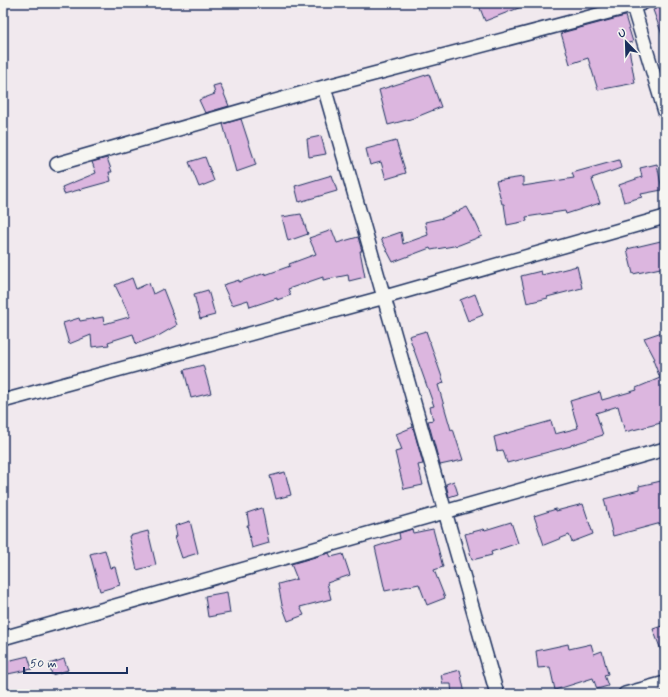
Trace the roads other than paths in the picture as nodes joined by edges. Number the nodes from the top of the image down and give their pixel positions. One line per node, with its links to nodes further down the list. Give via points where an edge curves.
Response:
1 (635, 4): 2 (street); 3 (street)
2 (324, 87): 4 (street); 6 (street)
3 (665, 112)
4 (57, 164)
5 (665, 217): 6 (street)
6 (385, 297): 7 (street); 9 (street)
7 (3, 401)
8 (665, 449): 9 (street)
9 (446, 512): 10 (street); 12 (street)
10 (3, 638)
11 (665, 683): 13 (street)
12 (497, 694)
13 (625, 694)

